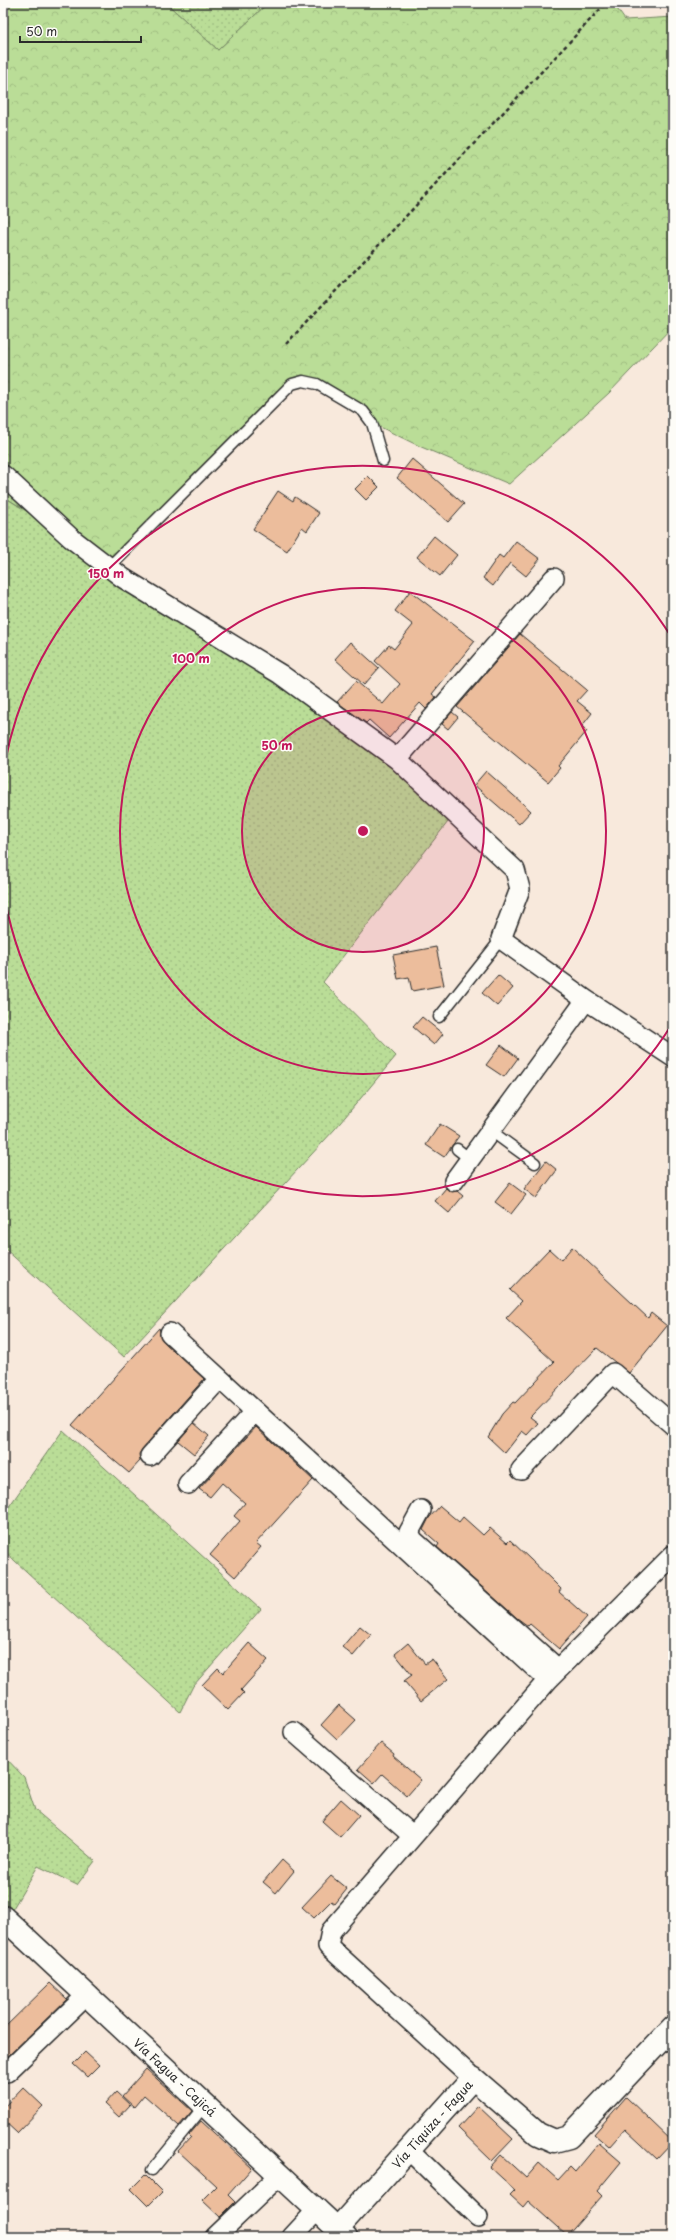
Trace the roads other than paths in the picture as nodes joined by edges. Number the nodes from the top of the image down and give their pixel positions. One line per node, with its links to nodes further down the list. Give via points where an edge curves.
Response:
1 (383, 461): 3 (lane, via 372,423 363,411 317,384 292,384)
2 (3, 475): 3 (street, via 71,538)
3 (109, 567): 5 (street, via 280,674)
4 (554, 578): 5 (street)
5 (397, 759): 6 (street, via 515,870 520,889)
6 (501, 939): 7 (street); 8 (lane)
7 (586, 1000): 9 (street); 10 (street)
8 (439, 1017)
9 (673, 1057)
10 (491, 1131): 11 (lane); 12 (street, via 464,1154)
11 (535, 1163)
12 (454, 1181)
13 (170, 1333): 14 (street)
14 (219, 1379): 15 (street); 17 (street)
15 (255, 1411): 19 (street); 22 (street)
16 (673, 1425): 18 (street, via 613,1373)
17 (150, 1456)
18 (521, 1470)
19 (188, 1484)
20 (421, 1510): 22 (street, via 410,1527 409,1532 414,1540)
21 (673, 1555): 22 (street)
22 (553, 1675): 24 (street)
23 (294, 1732): 24 (street)
24 (413, 1836): 29 (street, via 331,1931 328,1946)
25 (4, 1920): 26 (street, Vía Fagua - Cajicá)
26 (88, 1995): 28 (street); 30 (street, Vía Fagua - Cajicá)
27 (673, 2027): 29 (street, Vía Tiquiza - Fagua, via 569,2138 554,2141 538,2134)
28 (7, 2072)
29 (473, 2078): 31 (street, Vía Tiquiza - Fagua)
30 (205, 2105): 32 (lane); 33 (street, Vía Fagua - Cajicá)
31 (409, 2150): 35 (street); 36 (street, Vía Tiquiza - Fagua)
32 (152, 2170)
33 (280, 2174): 34 (street, Vía Fagua - Cajicá); 37 (street)
34 (318, 2209): 36 (street, Vía Fagua - Cajicá); 38 (street)
35 (478, 2217)
36 (342, 2232)
37 (215, 2237)
38 (292, 2237)

